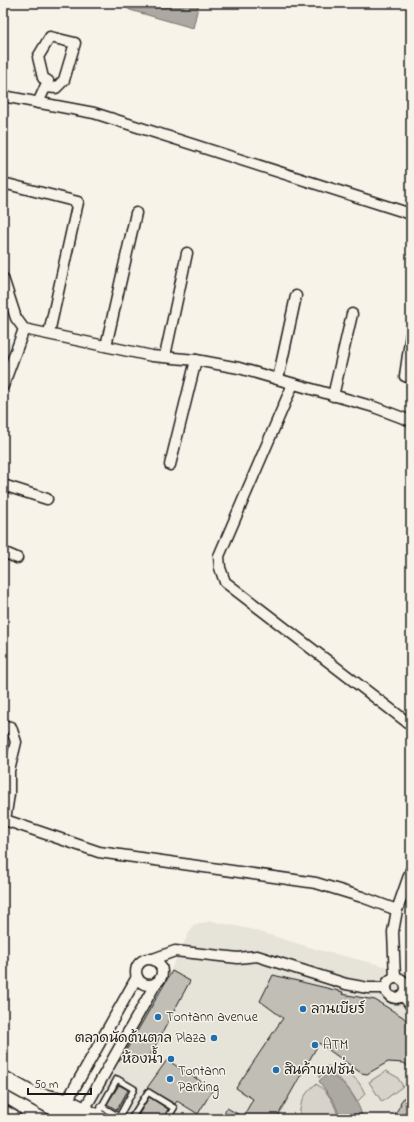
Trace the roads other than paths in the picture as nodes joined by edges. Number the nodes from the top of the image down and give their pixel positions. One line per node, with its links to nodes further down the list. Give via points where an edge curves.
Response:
1 (45, 87): 1 (street, via 48,81 43,78 38,57 50,37 75,43 64,80 56,88); 3 (street)
2 (3, 96): 3 (street)
3 (38, 103): 6 (street, via 94,113)
4 (3, 183): 12 (street, via 78,202)
5 (136, 213): 14 (street)
6 (411, 214)
7 (186, 254): 15 (street)
8 (3, 278): 11 (street, via 16,318)
9 (296, 296): 18 (street)
10 (352, 314): 21 (street)
11 (24, 329): 12 (street); 20 (street)
12 (49, 333): 14 (street)
13 (411, 334): 17 (street, via 405,376)
14 (106, 346): 15 (street, via 152,356)
15 (165, 356): 16 (street)
16 (196, 360): 18 (street); 23 (street)
17 (411, 378)
18 (278, 379): 19 (street)
19 (292, 384): 21 (street); 28 (street, via 219,556 220,568 226,582)
20 (3, 386)
21 (333, 396): 22 (street, via 374,407)
22 (411, 421)
23 (170, 466)
24 (3, 485): 25 (street)
25 (47, 499)
26 (3, 552): 27 (street)
27 (17, 558)
28 (411, 725)
29 (3, 726): 31 (street, via 11,727 16,742 9,771 9,794 4,820 99,852 316,883)
30 (411, 870): 31 (street)
31 (396, 910): 36 (street, via 393,932)
32 (176, 951): 33 (street); 34 (street); 38 (street, via 238,958 257,956 346,984)
33 (153, 958): 34 (street, via 160,964); 35 (street, via 144,959 137,964)
34 (162, 972): 37 (street)
35 (137, 977): 37 (street, via 143,984); 43 (street)
36 (396, 978): 38 (street, via 388,982); 39 (street, via 405,983)
37 (156, 983): 45 (street)
38 (386, 988): 39 (street, via 392,997)
39 (404, 995): 40 (street)
40 (411, 1006)
41 (3, 1078): 42 (main road)
42 (31, 1094): 43 (main road); 45 (main road)
43 (67, 1101): 45 (main road)
44 (3, 1114): 46 (main road)
45 (92, 1114): 45 (lane, via 117,1079 134,1089 119,1117)
46 (13, 1119)
47 (131, 1119): 48 (lane, via 148,1092 174,1108)
48 (167, 1119)

